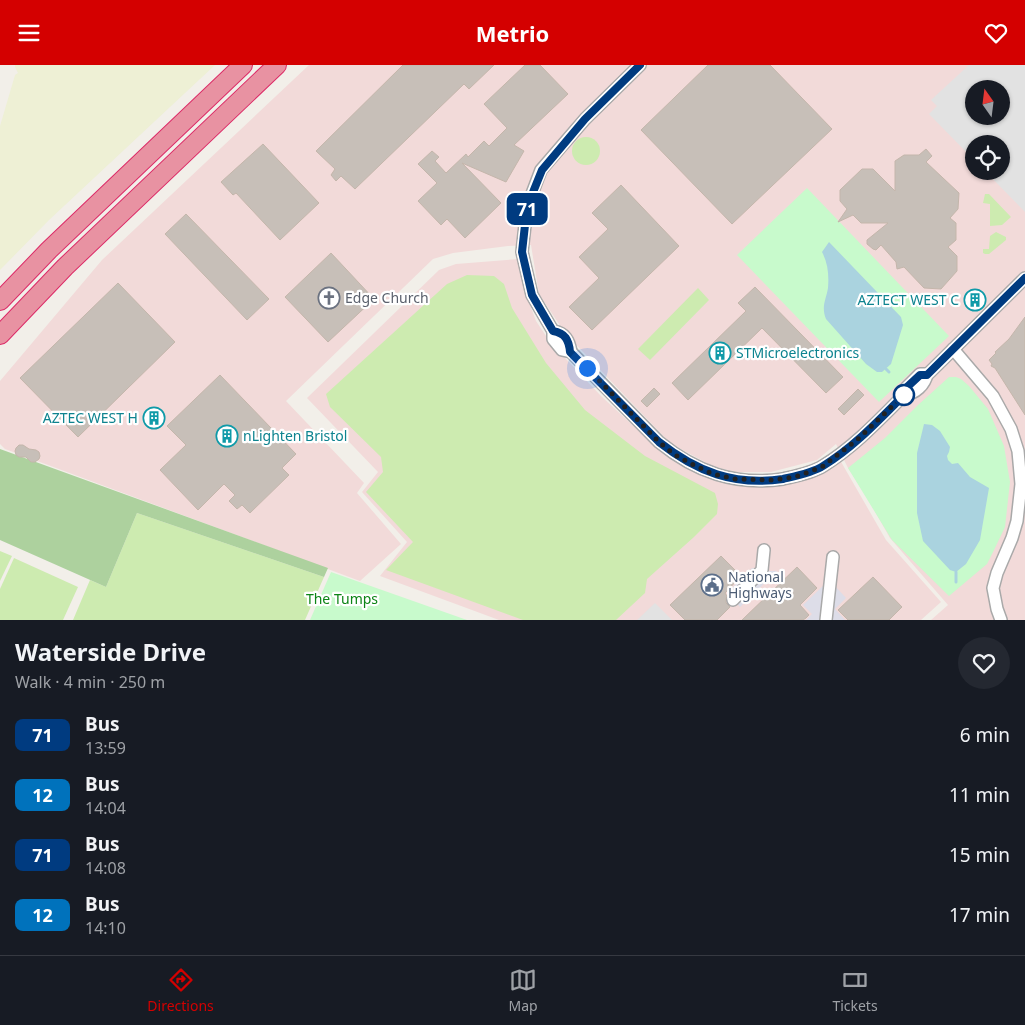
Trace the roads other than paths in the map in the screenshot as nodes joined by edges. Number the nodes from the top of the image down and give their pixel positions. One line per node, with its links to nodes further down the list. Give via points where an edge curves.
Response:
1 (243, 65): 5 (highway)
2 (277, 65): 6 (highway, via 65,267)
3 (640, 65): 7 (street, via 585,119 542,170 527,207 522,252 532,295 553,331 553,339 562,350 570,352 659,442 675,455 713,474 735,479 795,477 822,467 858,439 904,395 906,388 920,375 927,375)
4 (1025, 278): 7 (street)
5 (0, 301)
6 (0, 335)
7 (953, 349): 12 (street, via 993,396 1011,429 1018,451 1021,484 1018,521 994,588)
8 (764, 551): 10 (street, via 762,570)
9 (833, 557): 11 (street)
10 (733, 600)
11 (826, 620)
12 (1001, 620)

